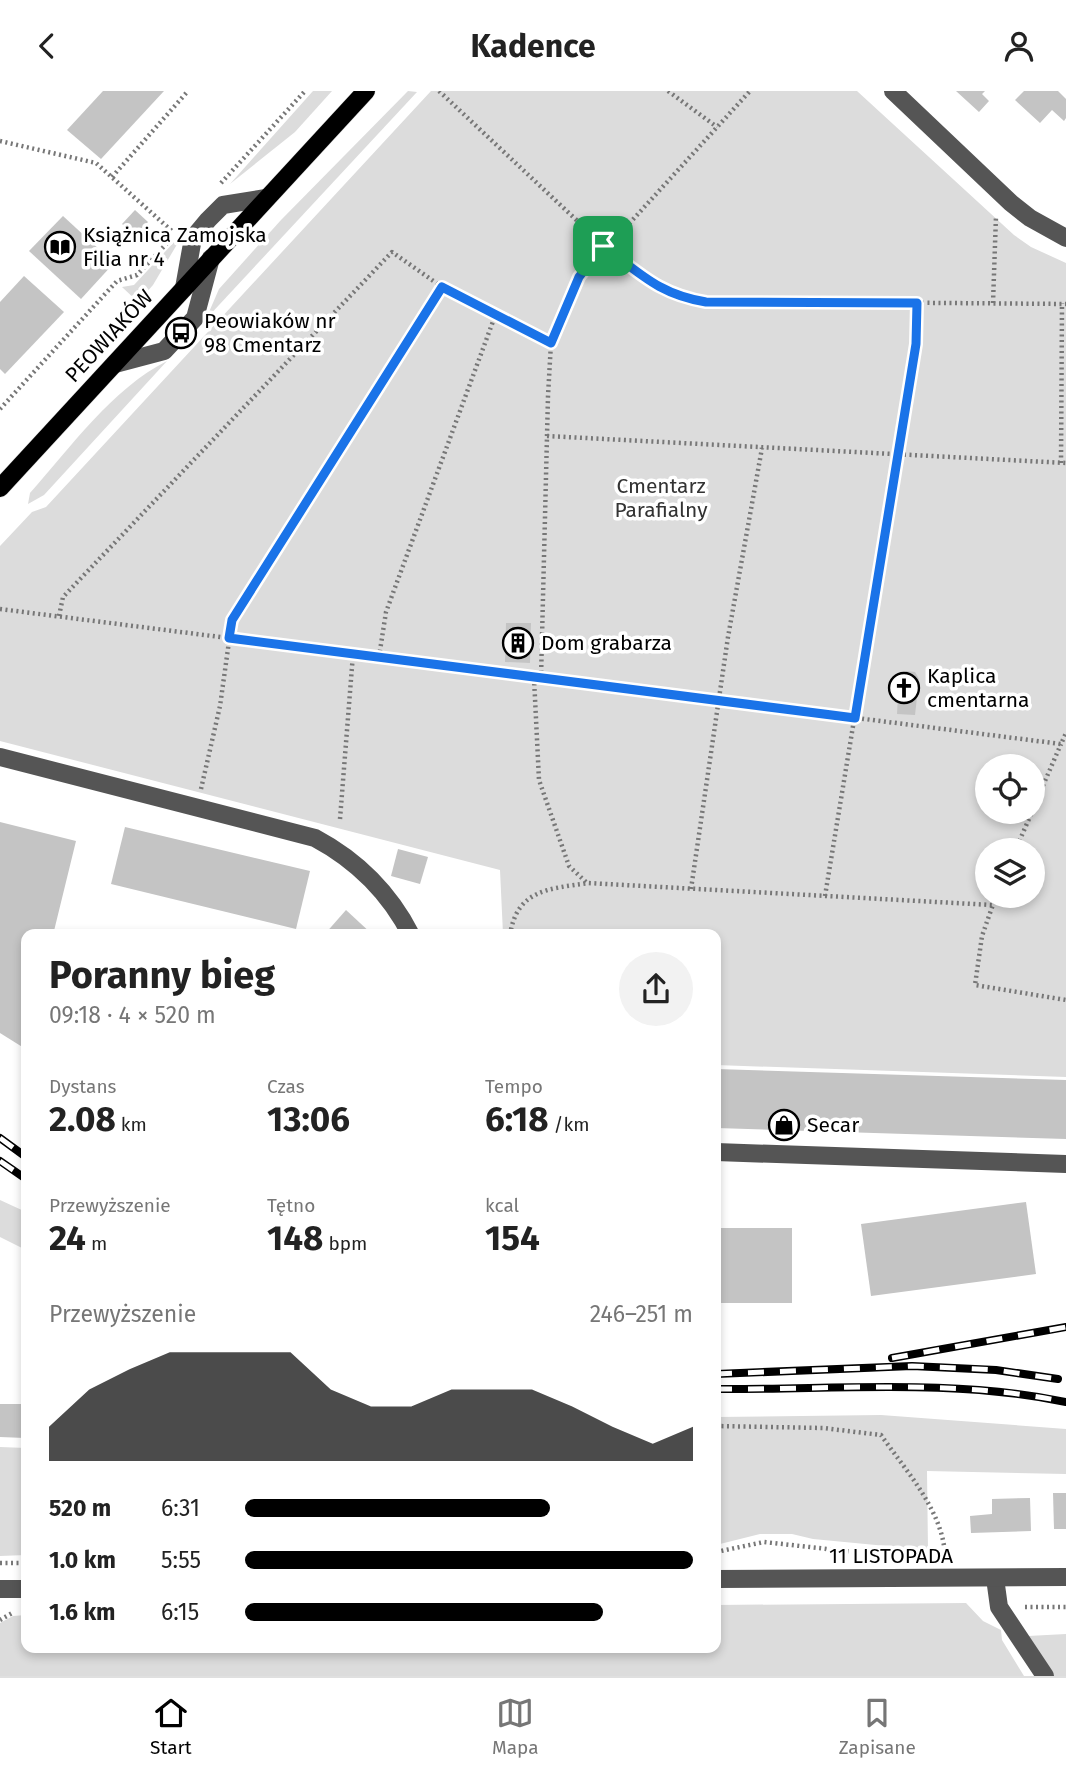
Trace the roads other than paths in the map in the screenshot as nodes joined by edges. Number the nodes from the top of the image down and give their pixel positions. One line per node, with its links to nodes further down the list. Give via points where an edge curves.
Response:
1 (366, 91): 3 (main road, PEOWIAKÓW)
2 (893, 91): 4 (street, via 1011,203)
3 (266, 198): 5 (main road, PEOWIAKÓW); 6 (street, via 223,205 208,220 193,238)
4 (1066, 238)
5 (211, 258): 6 (main road, PEOWIAKÓW); 7 (street, via 195,319 164,351)
6 (184, 288): 7 (main road, PEOWIAKÓW)
7 (115, 364): 8 (main road, PEOWIAKÓW)
8 (0, 488)
9 (0, 757): 10 (street, via 316,838 378,885)
10 (407, 929)
11 (721, 1152): 12 (street)
12 (1066, 1164)
13 (995, 1577): 14 (street, 11 LISTOPADA); 15 (street, 11 LISTOPADA); 18 (street, via 999,1607)
14 (1066, 1577)
15 (721, 1579)
16 (0, 1589): 17 (street)
17 (21, 1589)
18 (1045, 1676)

